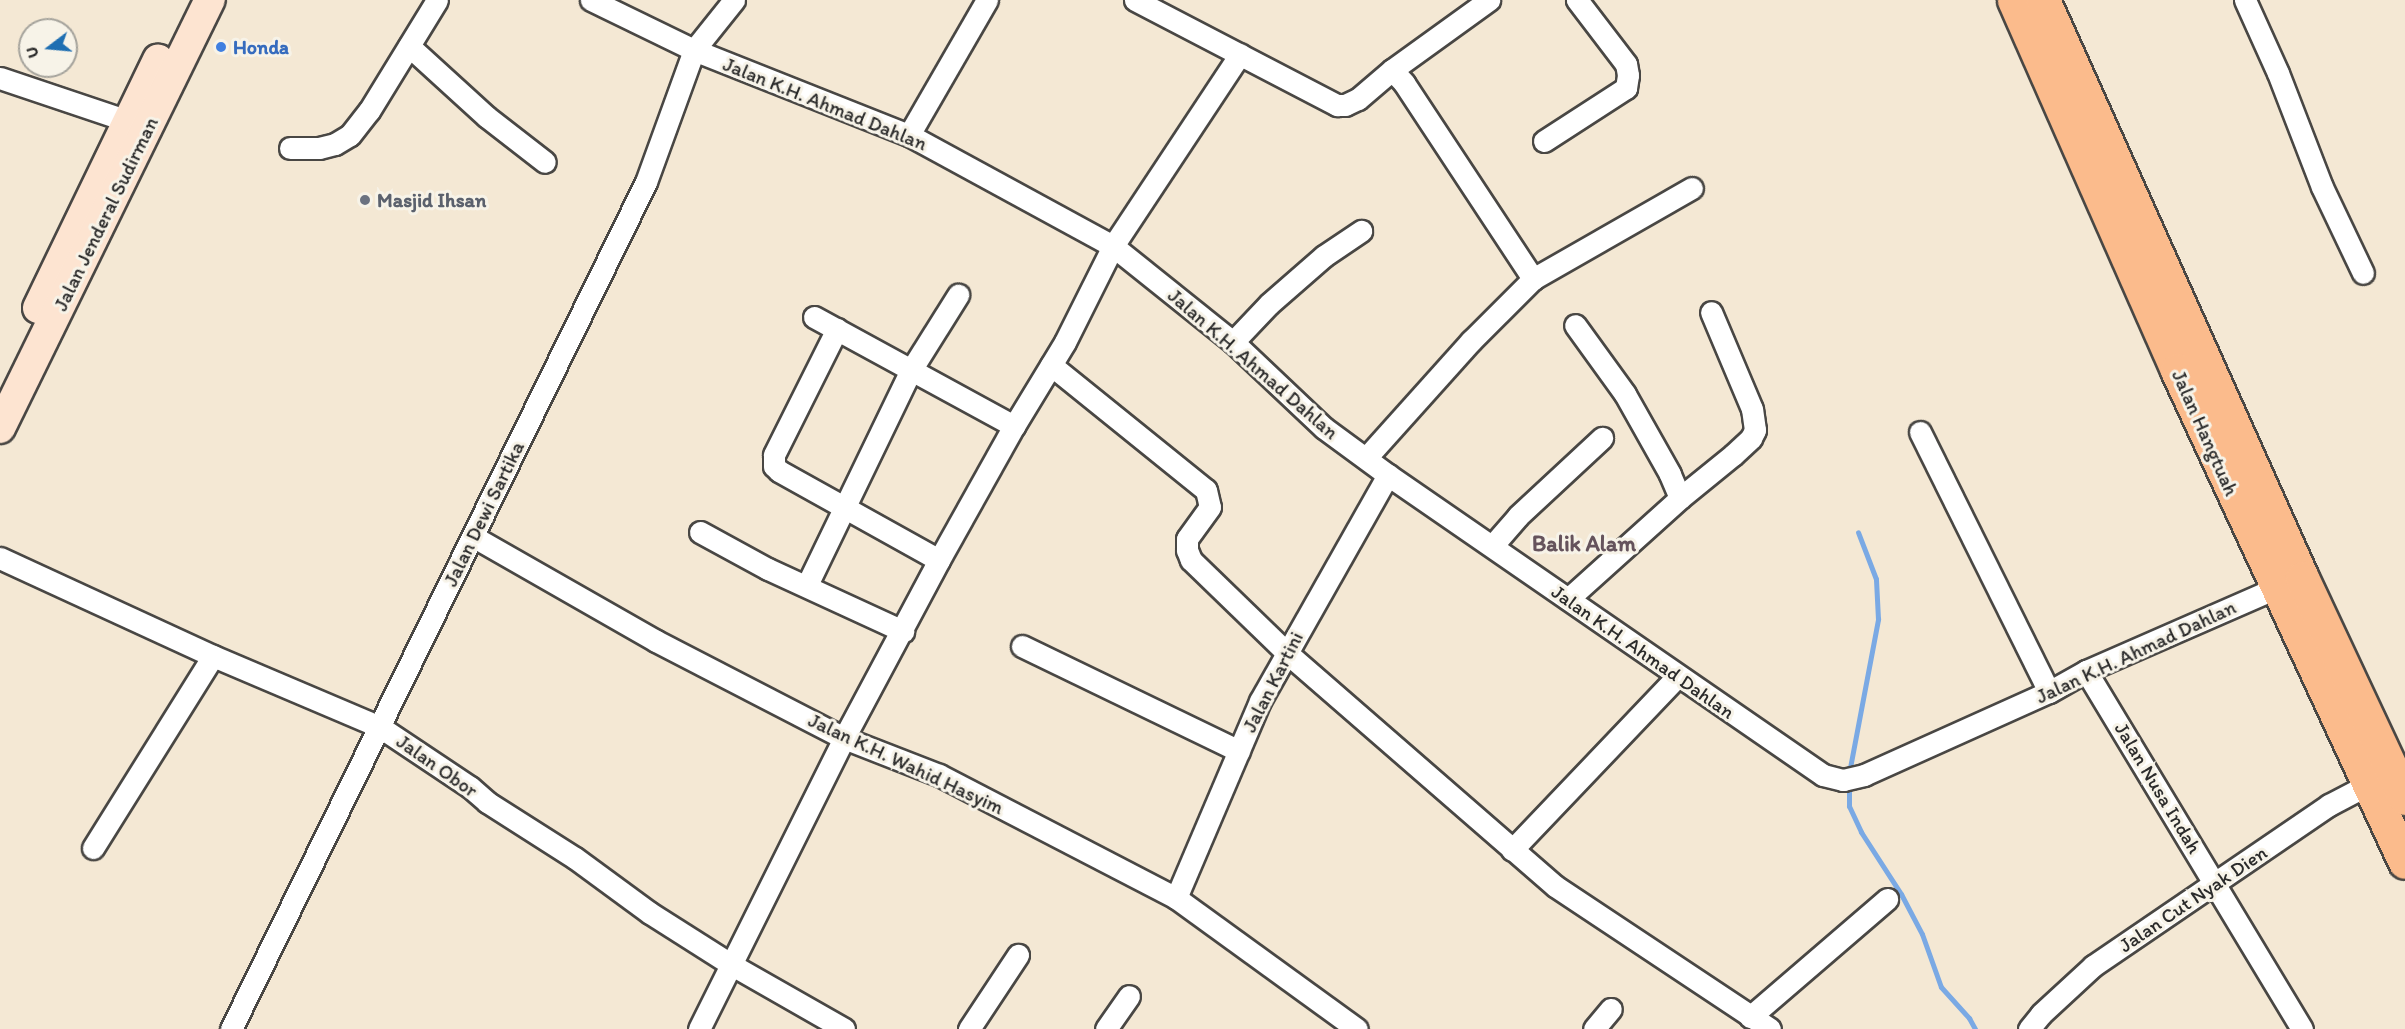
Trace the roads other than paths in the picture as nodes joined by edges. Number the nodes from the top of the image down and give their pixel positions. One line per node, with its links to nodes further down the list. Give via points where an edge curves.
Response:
1 (188, 0): 18 (street, Jalan Jenderal Sudirman)
2 (210, 0): 24 (street, Jalan Jenderal Sudirman)
3 (437, 0): 13 (street)
4 (591, 0): 14 (street, Jalan K.H. Ahmad Dahlan)
5 (734, 0): 14 (street, Jalan Dewi Sartika)
6 (987, 0): 19 (street)
7 (1136, 0): 15 (street)
8 (1489, 0): 16 (street)
9 (1577, 0): 20 (street, via 1626,64 1626,88)
10 (2014, 0): 38 (highway, Jalan Hangtuah)
11 (2043, 0): 38 (highway, Jalan Hangtuah)
12 (2245, 0): 27 (street, via 2322,187)
13 (409, 46): 21 (street, via 350,135 319,148); 22 (street, via 487,117)
14 (694, 50): 19 (street, Jalan K.H. Ahmad Dahlan); 48 (street, Jalan Dewi Sartika, via 646,182)
15 (1240, 54): 16 (street, via 1337,105 1358,99); 26 (street)
16 (1392, 70): 28 (street)
17 (0, 78): 18 (street)
18 (128, 121): 24 (street, Jalan Jenderal Sudirman)
19 (909, 135): 26 (street, Jalan K.H. Ahmad Dahlan)
20 (1544, 141)
21 (290, 148)
22 (545, 162)
23 (1692, 188): 28 (street)
24 (95, 213): 37 (street, Jalan Jenderal Sudirman); 40 (street, Jalan Jenderal Sudirman)
25 (1361, 231): 34 (street, via 1308,270)
26 (1113, 246): 34 (street, Jalan K.H. Ahmad Dahlan); 35 (street)
27 (2363, 273)
28 (1533, 279): 43 (street, via 1471,341)
29 (958, 295): 36 (street)
30 (1711, 312): 45 (street, via 1752,409 1755,430 1727,460)
31 (814, 317): 33 (street)
32 (1575, 325): 45 (street, via 1625,394)
33 (837, 329): 36 (street); 46 (street, via 774,461 779,471)
34 (1233, 342): 43 (street, Jalan K.H. Ahmad Dahlan, via 1324,428)
35 (1051, 365): 39 (street); 57 (street, via 1206,490 1210,507 1187,539 1191,560)
36 (911, 370): 39 (street); 46 (street)
37 (0, 386)
38 (2217, 423): 53 (highway, Jalan Hangtuah); 66 (highway, Jalan Hangtuah)
39 (1014, 426): 51 (street)
40 (0, 428)
41 (1920, 432): 61 (street)
42 (1602, 438): 49 (street, via 1518,516)
43 (1366, 458): 44 (street, Jalan K.H. Ahmad Dahlan)
44 (1388, 475): 49 (street, Jalan K.H. Ahmad Dahlan); 57 (street, Jalan Kartini)
45 (1680, 498): 54 (street)
46 (847, 508): 51 (street); 52 (street)
47 (700, 532): 52 (street)
48 (474, 537): 62 (street, Jalan Dewi Sartika); 63 (street, Jalan K.H. Wahid Hasyim, via 656,641)
49 (1493, 545): 54 (street, Jalan K.H. Ahmad Dahlan)
50 (0, 558): 58 (street, Jalan Obor)
51 (939, 560): 55 (street)
52 (807, 585): 55 (street)
53 (2276, 588): 59 (street, Jalan K.H. Ahmad Dahlan); 65 (highway, Jalan Hangtuah)
54 (1568, 599): 60 (street, Jalan K.H. Ahmad Dahlan)
55 (903, 631): 63 (street)
56 (1022, 646): 64 (street)
57 (1287, 653): 64 (street, Jalan Kartini, via 1260,701); 68 (street)
58 (213, 656): 62 (street, Jalan Obor); 67 (street)
59 (2086, 671): 61 (street, Jalan K.H. Ahmad Dahlan); 70 (street, Jalan Nusa Indah)
60 (1677, 677): 61 (street, Jalan K.H. Ahmad Dahlan, via 1823,775 1843,780 1864,776); 68 (street)
61 (2049, 692)
62 (380, 727): 74 (street, Jalan Obor); 78 (street, Jalan Dewi Sartika)
63 (844, 738): 71 (street, Jalan K.H. Wahid Hasyim, via 939,775); 74 (street)
64 (1239, 751): 71 (street, Jalan Kartini)
65 (2368, 784): 69 (highway, Jalan Hangtuah); 70 (street, Jalan Cut Nyak Dien, via 2329,805)
66 (2405, 798)
67 (93, 848)
68 (1512, 850): 77 (street, via 1555,886)
69 (2405, 862)
70 (2216, 883): 86 (street, Jalan Cut Nyak Dien, via 2093,966); 87 (street, Jalan Nusa Indah)
71 (1176, 898): 83 (street, Jalan K.H. Wahid Hasyim)
72 (1887, 899): 77 (street)
73 (1018, 955): 81 (street)
74 (732, 965): 79 (street); 80 (street, Jalan Obor)
75 (1129, 996): 82 (street)
76 (1611, 1009): 84 (street)
77 (1750, 1017): 85 (street)
78 (231, 1029)
79 (699, 1029)
80 (844, 1029)
81 (969, 1029)
82 (1106, 1029)
83 (1356, 1029)
84 (1594, 1029)
85 (1770, 1029)
86 (2029, 1029)
87 (2302, 1029)

